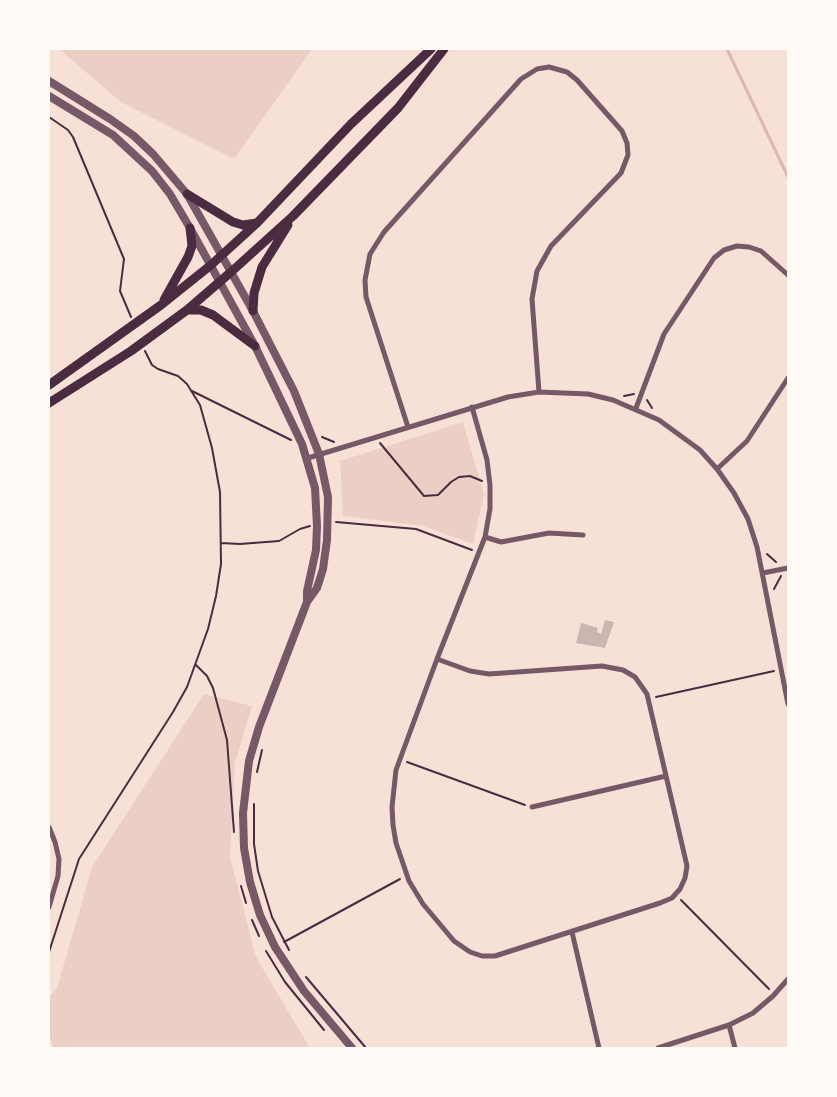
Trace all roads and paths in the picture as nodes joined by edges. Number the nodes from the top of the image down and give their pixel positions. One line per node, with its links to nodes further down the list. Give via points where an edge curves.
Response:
1 (431, 49): 8 (main road, via 351,124)
2 (444, 49): 7 (main road, via 398,108)
3 (49, 81): 6 (street, via 134,136)
4 (49, 96): 9 (street, via 113,135 131,150 170,194)
5 (49, 117): 18 (path, via 73,137 124,259 119,283)
6 (187, 194): 8 (main road, via 233,222 243,225); 10 (street)
7 (293, 216): 12 (main road); 17 (main road, via 262,267 254,293)
8 (257, 223): 10 (main road)
9 (190, 228): 11 (street); 15 (main road, via 192,246 188,257)
10 (222, 255): 11 (main road); 12 (street)
11 (211, 265): 14 (street); 15 (main road)
12 (232, 272): 14 (main road); 17 (street)
13 (788, 275): 26 (street, via 761,251 749,247 724,250 714,258 664,334)
14 (221, 282): 16 (main road); 20 (street)
15 (161, 305): 22 (main road)
16 (187, 310): 20 (main road, via 201,310 213,315); 27 (main road, via 131,351)
17 (253, 312): 32 (street, via 294,391)
18 (131, 317)
19 (142, 343): 23 (path, via 152,364 178,376)
20 (255, 346): 34 (street)
21 (788, 378): 40 (street, via 747,441)
22 (49, 385)
23 (192, 391): 34 (path, via 288,440); 46 (path, via 200,405 212,448 220,492)
24 (539, 392): 28 (street); 29 (street, via 588,394); 31 (street, via 532,299 538,271 551,246 621,173 628,155 622,132 577,80 567,72 549,67 537,69 521,79 384,232 370,254 364,280 366,297)
25 (616, 394): 26 (path)
26 (640, 396): 29 (street); 30 (path)
27 (49, 403)
28 (472, 407): 31 (street); 41 (street, via 487,460)
29 (636, 408): 40 (street, via 680,434)
30 (656, 410)
31 (408, 427): 33 (street)
32 (311, 433): 35 (path, via 317,429); 38 (street)
33 (378, 436): 37 (street); 41 (path, via 379,442 424,496 444,492 459,477 470,476)
34 (300, 439): 39 (street)
35 (326, 440): 36 (path); 37 (path)
36 (337, 442)
37 (329, 451): 38 (street)
38 (319, 454): 39 (street); 43 (street, via 327,490)
39 (308, 458): 42 (street, via 315,488)
40 (717, 469): 51 (street, via 748,519)
41 (490, 486): 45 (street)
42 (317, 526): 46 (path, via 300,529 279,541); 53 (street)
43 (328, 527): 48 (path, via 334,527 335,522 358,522 416,529); 53 (street, via 323,569 317,588)
44 (583, 535): 45 (street, via 549,533 501,542)
45 (485, 537): 48 (street)
46 (221, 543): 70 (path, via 216,596 196,665 173,712 79,859)
47 (764, 546): 50 (path, via 766,554 776,562)
48 (479, 552): 54 (street)
49 (788, 568): 50 (street)
50 (779, 570): 51 (street); 52 (path, via 781,577)
51 (763, 573): 55 (street)
52 (774, 590)
53 (307, 602): 76 (street, via 259,727 250,761 243,813 244,848 250,882 275,947 304,991)
54 (437, 659): 56 (street, via 489,674 602,666 616,668 635,677); 65 (street, via 403,749 393,788 393,825)
55 (782, 669): 56 (path); 57 (street)
56 (648, 699): 60 (street)
57 (788, 704)
58 (264, 744): 61 (path)
59 (405, 761): 63 (path)
60 (666, 776): 63 (street); 68 (street, via 686,866 680,889 660,904)
61 (256, 781)
62 (254, 798): 69 (path, via 254,844 258,871 272,917)
63 (532, 807)
64 (49, 827): 67 (street, via 59,859)
65 (407, 876): 68 (street, via 423,904 454,941 470,952 495,956); 69 (path)
66 (679, 898): 74 (path)
67 (49, 907)
68 (572, 932): 78 (street)
69 (284, 942): 71 (path)
70 (49, 952)
71 (291, 954)
72 (305, 976): 77 (path)
73 (788, 979): 74 (street)
74 (775, 994): 75 (street, via 752,1013)
75 (729, 1025): 79 (street); 80 (street)
76 (352, 1048)
77 (366, 1048)
78 (599, 1048)
79 (658, 1048)
80 (735, 1048)

